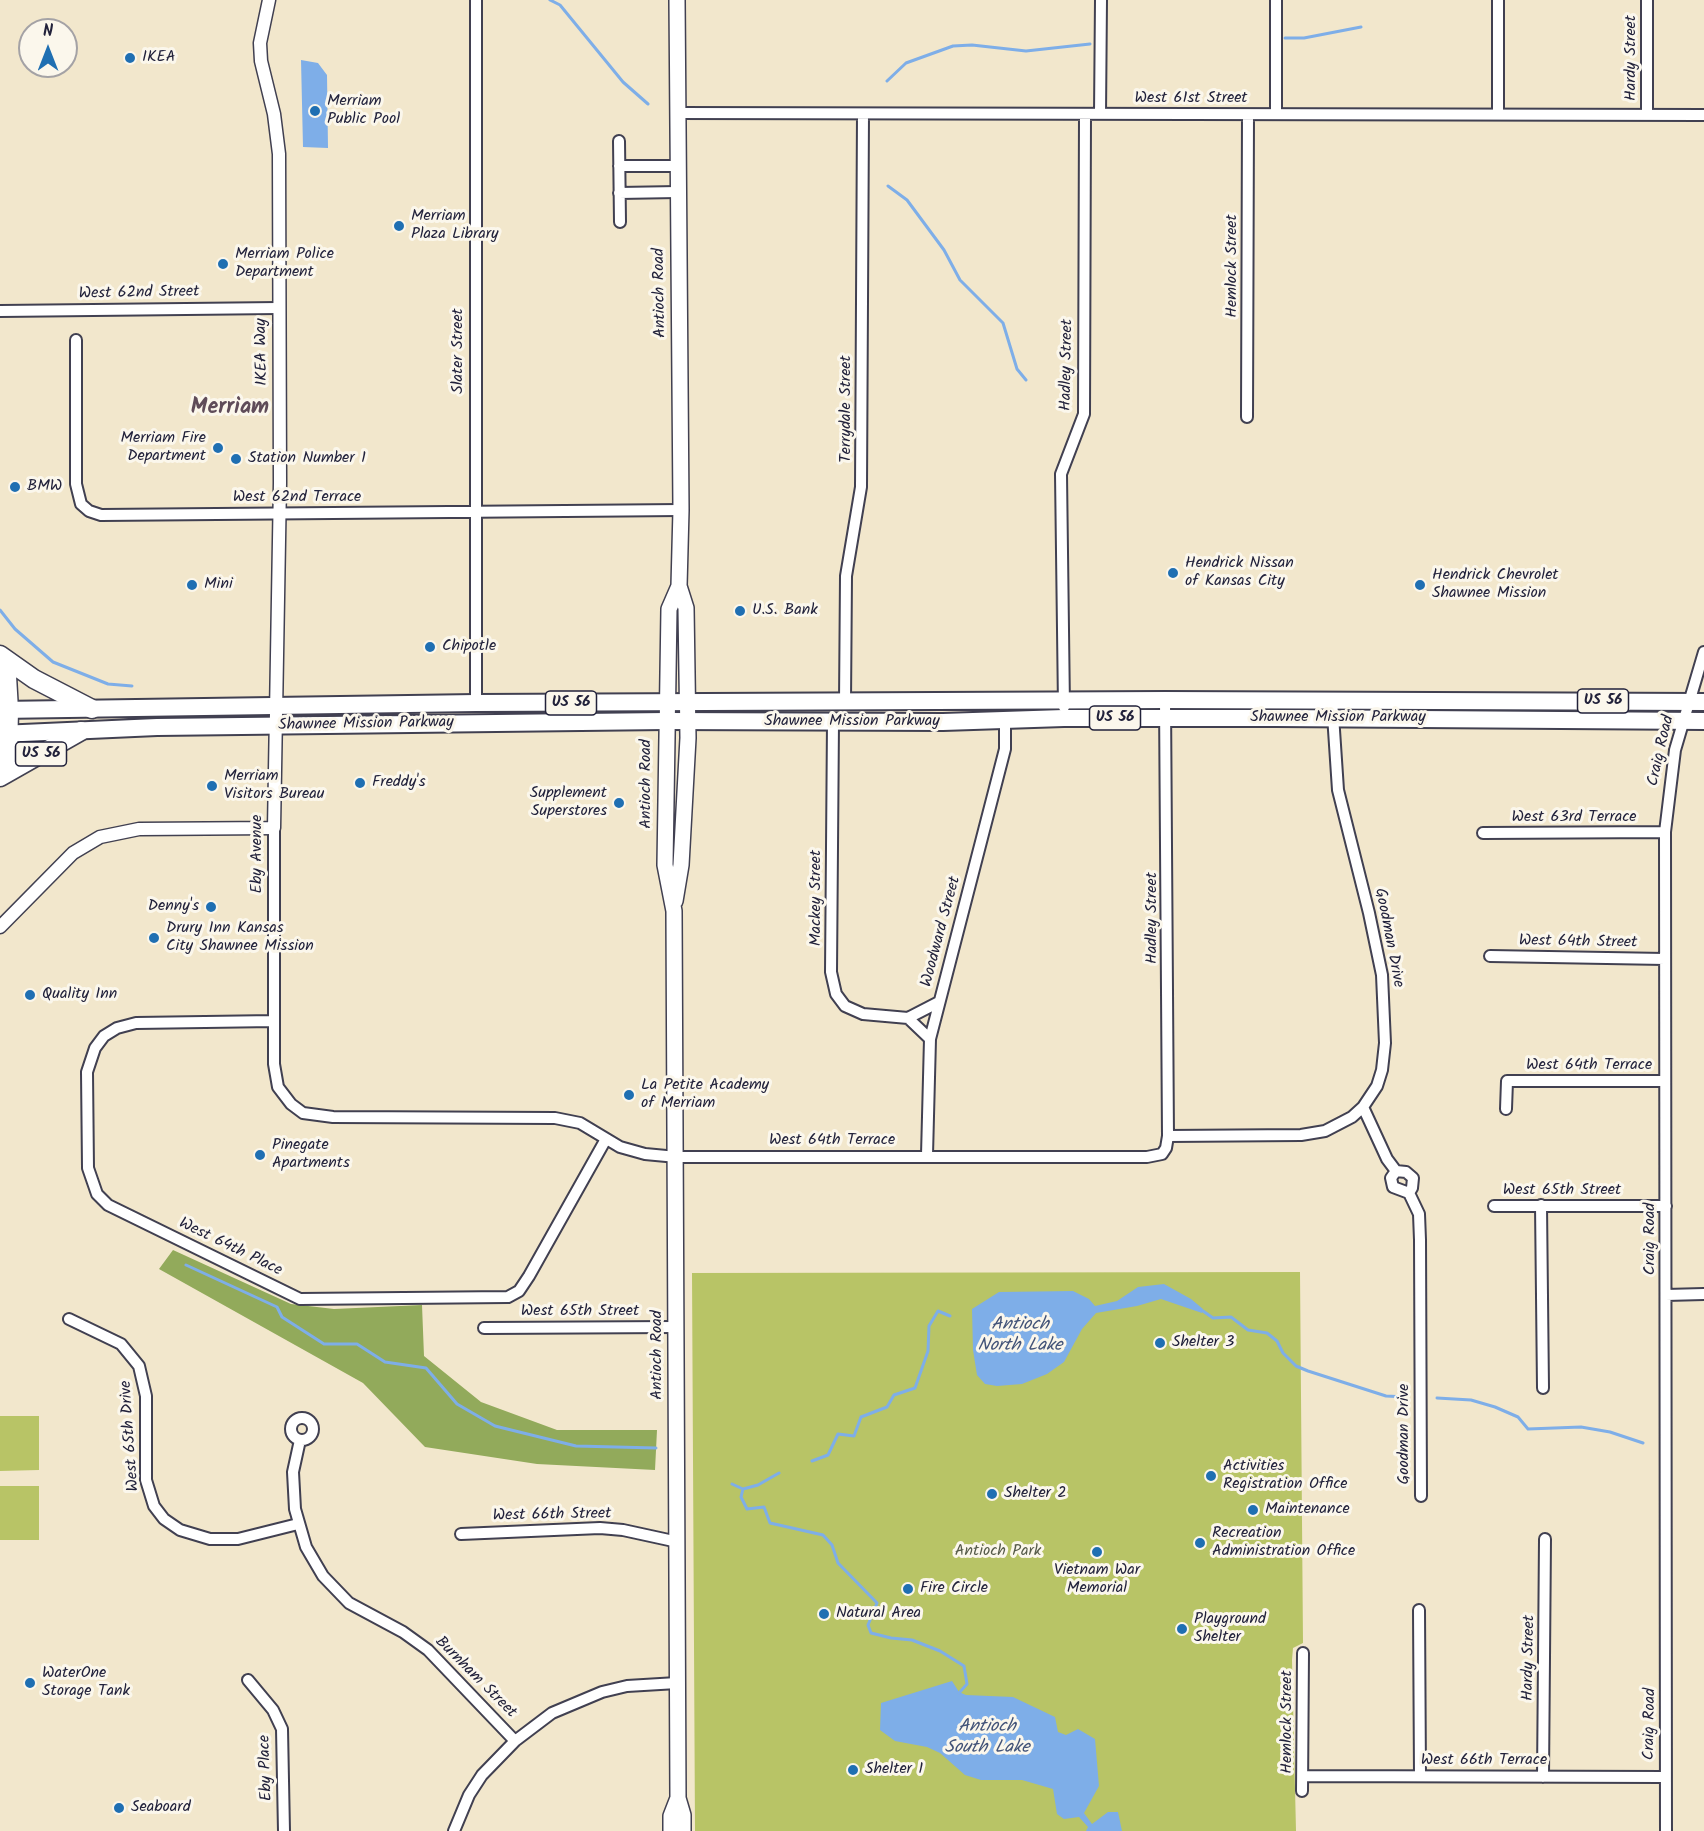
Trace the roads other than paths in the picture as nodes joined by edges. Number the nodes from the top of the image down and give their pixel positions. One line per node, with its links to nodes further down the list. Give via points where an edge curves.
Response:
1 (269, 0): 23 (street, IKEA Way, via 260,43 279,154)
2 (476, 0): 28 (street, Slater Street)
3 (677, 0): 8 (main road, Antioch Road)
4 (1101, 0): 10 (street)
5 (1275, 0): 11 (street)
6 (1498, 0): 12 (street)
7 (1647, 0): 15 (street, Hardy Street)
8 (677, 114): 9 (street, West 61st Street); 19 (main road, Antioch Road)
9 (863, 114): 13 (street, West 61st Street); 39 (street, Terrydale Street, via 861,487 846,576)
10 (1101, 114): 13 (street, West 61st Street); 14 (street, West 61st Street)
11 (1276, 114): 12 (street, West 61st Street); 14 (street, West 61st Street)
12 (1498, 114): 15 (street, West 61st Street)
13 (1084, 115): 35 (street, Hadley Street, via 1084,414 1061,474)
14 (1248, 115): 26 (street, Hemlock Street)
15 (1647, 115): 16 (street, West 61st Street)
16 (1704, 115)
17 (619, 141): 18 (street)
18 (619, 166): 19 (street); 21 (street)
19 (678, 166): 20 (main road, Antioch Road)
20 (678, 192): 21 (street); 27 (main road, Antioch Road)
21 (619, 193): 22 (street)
22 (620, 222)
23 (279, 308): 24 (street, West 62nd Street); 29 (street, IKEA Way)
24 (0, 311)
25 (76, 340): 29 (street, West 62nd Terrace, via 76,484 81,504 89,512)
26 (1247, 417)
27 (681, 510): 28 (street, West 62nd Terrace); 30 (main road, Antioch Road)
28 (474, 512): 29 (street, West 62nd Terrace); 41 (street, Slater Street)
29 (279, 513): 42 (street, IKEA Way)
30 (679, 586): 37 (main road, Antioch Road, via 669,609); 38 (main road, Antioch Road, via 686,608)
31 (1704, 652): 40 (street, Craig Road)
32 (0, 655): 43 (highway, via 34,679)
33 (0, 660): 44 (highway, via 7,676)
34 (1165, 699): 35 (highway, Shawnee Mission Parkway / US 56); 36 (highway, Shawnee Mission Parkway / US 56); 46 (street, Hadley Street)
35 (1064, 700): 39 (highway, Shawnee Mission Parkway / US 56); 45 (street, Hadley Street)
36 (1332, 700): 40 (highway, Shawnee Mission Parkway / US 56); 47 (street, Goodman Drive)
37 (666, 702): 38 (highway, Shawnee Mission Parkway / US 56); 41 (highway, Shawnee Mission Parkway / US 56); 49 (main road, Antioch Road)
38 (687, 702): 39 (highway, Shawnee Mission Parkway / US 56); 50 (main road, Antioch Road)
39 (845, 702)
40 (1697, 702): 51 (street, Craig Road)
41 (476, 703): 42 (highway, Shawnee Mission Parkway / US 56); 54 (highway, via 468,710)
42 (277, 707): 43 (highway, Shawnee Mission Parkway / US 56); 55 (street, Eby Avenue)
43 (92, 709): 44 (highway, Shawnee Mission Parkway / US 56)
44 (4, 710): 57 (highway)
45 (1064, 718): 46 (highway, Shawnee Mission Parkway / US 56); 48 (highway, Shawnee Mission Parkway / US 56)
46 (1166, 718): 47 (highway, Shawnee Mission Parkway / US 56); 74 (street, Hadley Street)
47 (1332, 718): 51 (highway, Shawnee Mission Parkway / US 56); 72 (street, Goodman Drive, via 1338,790 1377,944 1385,1004 1382,1070)
48 (1005, 720): 53 (highway, Shawnee Mission Parkway / US 56); 66 (street, Woodward Street, via 1005,749)
49 (666, 721): 50 (highway, Shawnee Mission Parkway / US 56); 54 (highway, Shawnee Mission Parkway / US 56); 62 (main road, Antioch Road, via 665,866)
50 (688, 721): 53 (highway, Shawnee Mission Parkway / US 56); 62 (main road, Antioch Road, via 681,865)
51 (1683, 721): 52 (highway, Shawnee Mission Parkway / US 56); 60 (street, Craig Road, via 1670,776)
52 (1704, 721)
53 (832, 722): 67 (street, Mackey Street, via 833,985 836,994 854,1011)
54 (412, 725): 55 (highway, Shawnee Mission Parkway / US 56)
55 (277, 726): 56 (highway, Shawnee Mission Parkway / US 56); 59 (street, Eby Avenue)
56 (81, 731): 57 (highway, Shawnee Mission Parkway); 58 (highway, US 56)
57 (4, 734): 58 (highway, via 8,755)
58 (0, 775)
59 (274, 828): 63 (street, via 139,829 100,837 73,854); 68 (street, Eby Avenue)
60 (1665, 832): 61 (street, West 63rd Terrace); 65 (street, Craig Road)
61 (1483, 833)
62 (674, 911): 77 (main road, Antioch Road)
63 (0, 927)
64 (1490, 956): 65 (street, West 64th Street)
65 (1665, 959): 70 (street, Craig Road)
66 (939, 1002): 67 (street); 69 (street, Woodward Street)
67 (908, 1018): 69 (street)
68 (274, 1021): 71 (street, Eby Avenue, via 278,1087); 75 (street, West 64th Place, via 136,1023 104,1036 95,1048 87,1072 88,1168 97,1194 108,1205 300,1299 508,1298 519,1291 529,1276)
69 (930, 1039): 76 (street, Woodward Street)
70 (1664, 1081): 73 (street, West 64th Terrace, via 1507,1081); 82 (street, Craig Road)
71 (291, 1104): 75 (street, West 64th Terrace, via 303,1113 333,1117 555,1118 580,1123)
72 (1363, 1107): 74 (street, via 1336,1127 1314,1134); 78 (street, Goodman Drive)
73 (1506, 1109)
74 (1168, 1136): 76 (street, West 64th Terrace, via 1162,1154 1147,1157)
75 (606, 1139): 77 (street, West 64th Terrace, via 645,1154)
76 (927, 1155): 77 (street, West 64th Terrace)
77 (677, 1157): 86 (main road, Antioch Road)
78 (1396, 1171): 79 (street, Goodman Drive, via 1391,1178 1393,1187); 79 (street, Goodman Drive, via 1413,1178)
79 (1408, 1192): 90 (street, Goodman Drive, via 1419,1214)
80 (1541, 1205): 81 (street, West 65th Street); 82 (street, West 65th Street); 88 (street)
81 (1494, 1206)
82 (1666, 1206): 84 (street, Craig Road)
83 (1704, 1294): 84 (street)
84 (1666, 1295): 103 (street, Craig Road)
85 (69, 1319): 91 (street, West 65th Drive, via 121,1344 139,1366 145,1389 146,1480 154,1506 164,1519 180,1530 210,1539 238,1539)
86 (676, 1327): 87 (street, West 65th Street); 94 (main road, Antioch Road)
87 (484, 1328)
88 (1543, 1388)
89 (300, 1440): 91 (street, Burnham Street, via 293,1472)
90 (1420, 1496)
91 (298, 1524): 99 (street, Burnham Street, via 311,1557 334,1589 357,1608 428,1650)
92 (461, 1534): 94 (street, West 66th Street, via 600,1528)
93 (1545, 1539): 102 (street, Hardy Street)
94 (678, 1542): 98 (main road, Antioch Road)
95 (1419, 1610): 101 (street)
96 (1303, 1653): 100 (street, Hemlock Street)
97 (248, 1680): 106 (street, Eby Place, via 273,1710 282,1729)
98 (677, 1683): 99 (street, via 627,1686 584,1698 552,1713); 105 (main road, Antioch Road)
99 (515, 1741): 107 (street, via 482,1775)
100 (1303, 1776): 101 (street, West 66th Terrace); 104 (street, Hemlock Street)
101 (1420, 1776): 102 (street, West 66th Terrace)
102 (1543, 1777): 103 (street, West 66th Terrace)
103 (1664, 1777): 110 (street, Craig Road)
104 (1302, 1791)
105 (678, 1798): 108 (main road, Antioch Road, via 671,1816); 109 (main road, Antioch Road)
106 (284, 1831)
107 (454, 1831)
108 (671, 1831)
109 (683, 1831)
110 (1666, 1831)

